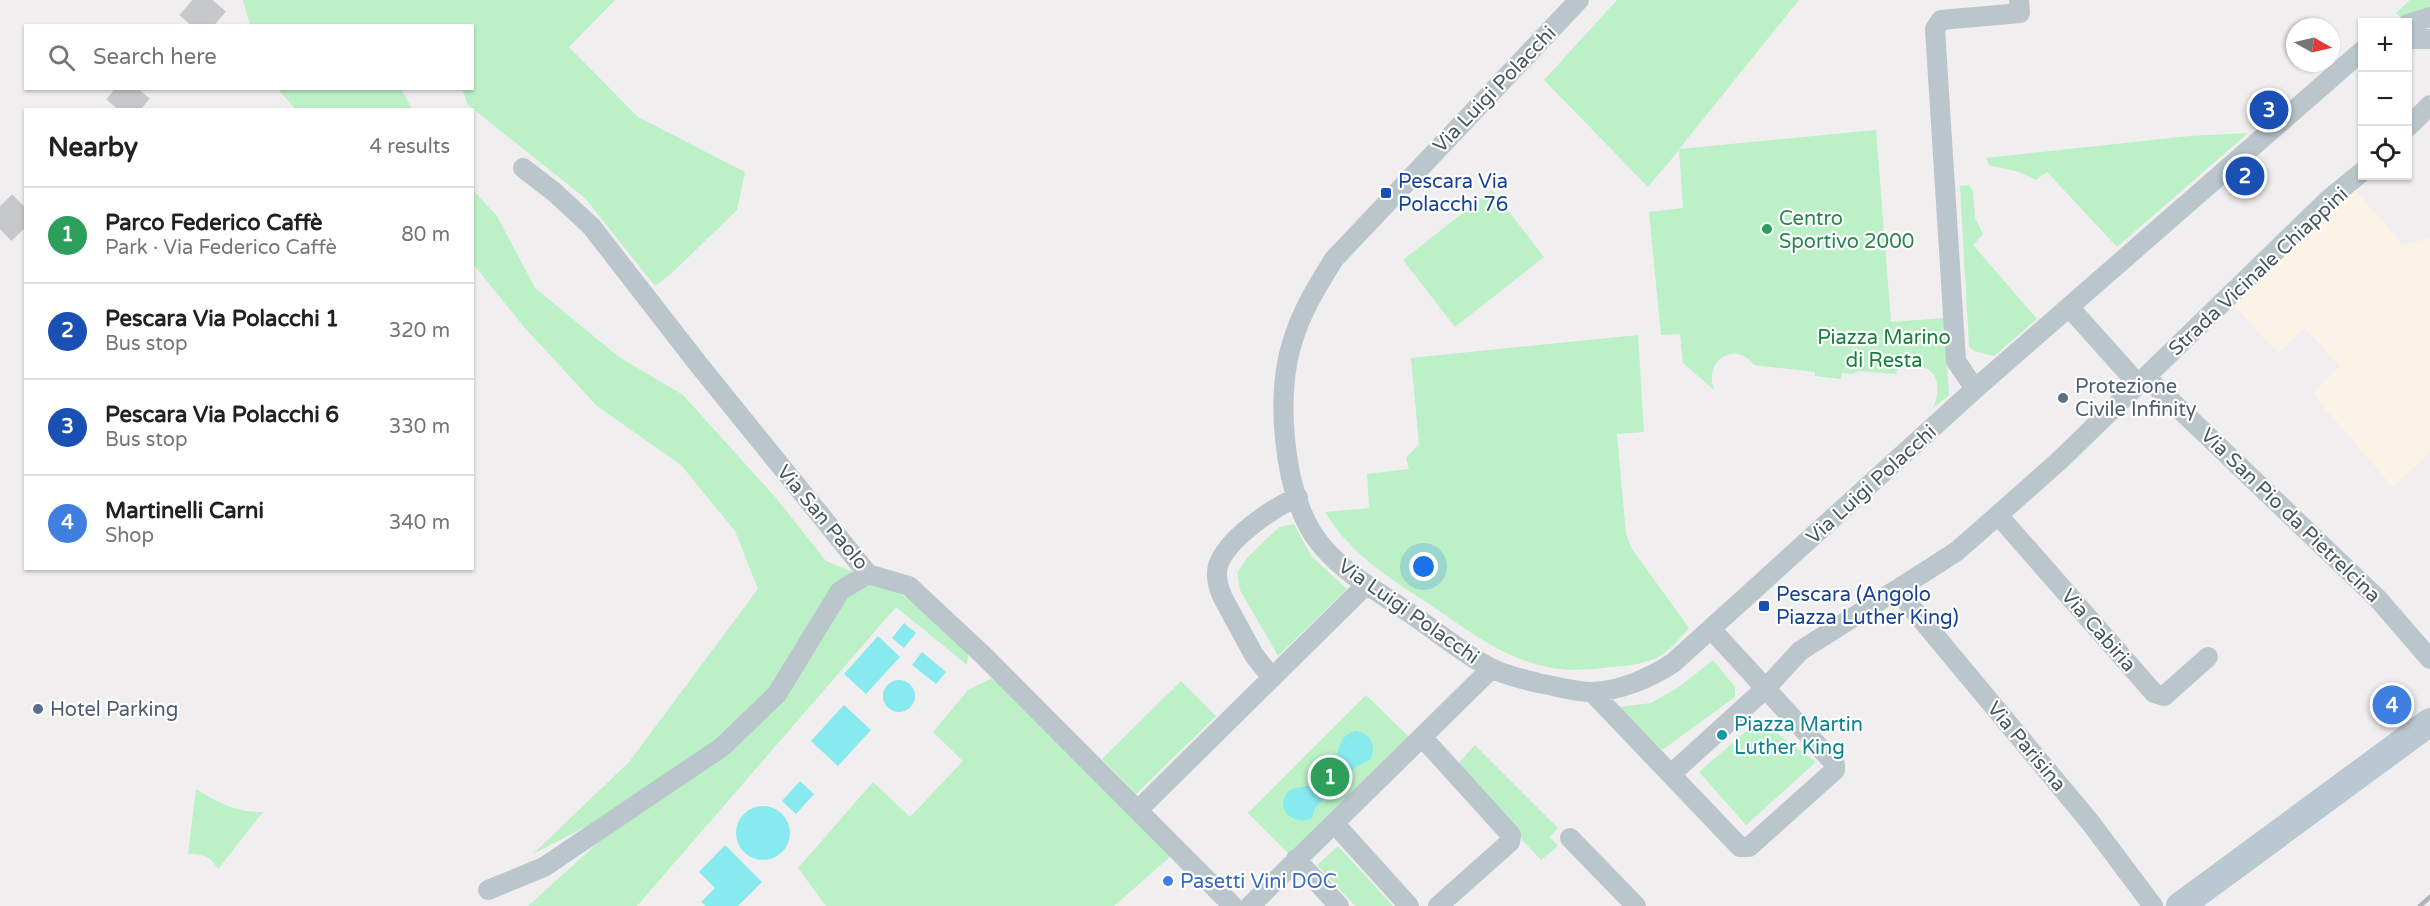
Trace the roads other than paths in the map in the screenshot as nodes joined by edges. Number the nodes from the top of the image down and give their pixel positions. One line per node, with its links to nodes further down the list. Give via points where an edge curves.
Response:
1 (1579, 0): 15 (street, Via Luigi Polacchi, via 1334,259 1310,298 1292,341 1282,418 1291,478)
2 (2019, 0): 14 (street, via 2020,13 1941,20 1935,29 1956,361)
3 (2430, 17): 4 (street)
4 (2412, 23)
5 (2412, 39): 6 (street)
6 (2430, 39)
7 (2358, 54): 12 (street, Via Luigi Polacchi)
8 (2430, 105): 9 (street)
9 (2409, 126)
10 (523, 168): 17 (street, Via San Paolo, via 591,226)
11 (2358, 175): 13 (street, Strada Vicinale Chiappini)
12 (2069, 307): 13 (street, Via San Pio da Pietrelcina); 14 (street, Via Luigi Polacchi)
13 (2142, 380): 16 (street, Strada Vicinale Chiappini); 22 (street, Via San Pio da Pietrelcina, via 2378,599)
14 (1975, 389): 20 (street, Via Luigi Polacchi)
15 (1298, 497): 18 (street, Via Luigi Polacchi, via 1313,534 1338,563); 24 (street, via 1274,507 1237,539 1223,555 1217,573 1222,597 1254,655)
16 (1998, 515): 19 (street, Strada Vicinale Chiappini, via 1956,551); 21 (street, Via Cabiria, via 2154,693 2164,696)
17 (867, 574): 30 (street, Via San Paolo, via 909,586); 34 (street, via 840,591 777,694 722,747 544,867)
18 (1366, 585): 23 (street, Via Luigi Polacchi); 24 (street)
19 (1897, 590): 25 (street, Strada Vicinale Chiappini, via 1800,651); 41 (street, Via Parisina, via 2090,822)
20 (1711, 629): 25 (street); 26 (street, Via Luigi Polacchi, via 1656,674)
21 (2208, 657)
22 (2430, 659)
23 (1491, 669): 26 (street, Via Luigi Polacchi, via 1528,681); 28 (street)
24 (1272, 678): 30 (street)
25 (1766, 688): 29 (street); 29 (street, via 1835,764 1835,770 1749,847 1740,847)
26 (1592, 692): 29 (street)
27 (2430, 722): 42 (main road)
28 (1422, 737): 31 (street); 39 (street, via 1511,835 1510,842)
29 (1671, 774)
30 (1138, 809): 35 (street, Via San Paolo)
31 (1334, 823): 33 (street); 38 (street)
32 (1570, 838): 40 (street)
33 (1296, 859): 36 (street); 37 (street)
34 (488, 890)
35 (1233, 906)
36 (1250, 906)
37 (1339, 906)
38 (1409, 906)
39 (1438, 906)
40 (1636, 906)
41 (2153, 906)
42 (2180, 906)

